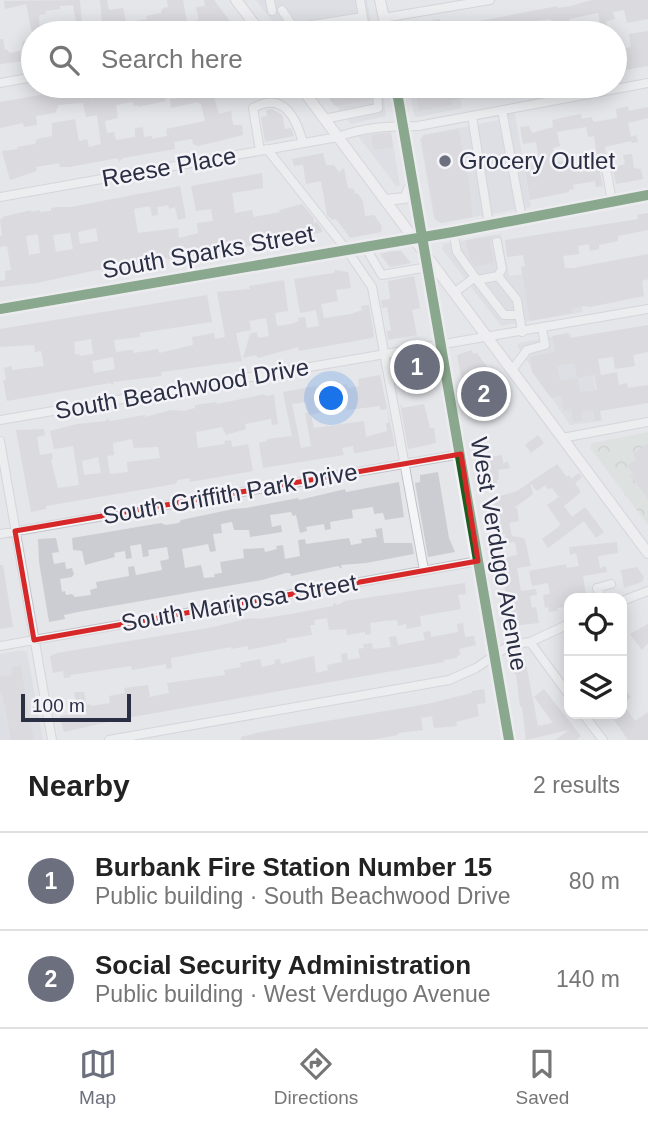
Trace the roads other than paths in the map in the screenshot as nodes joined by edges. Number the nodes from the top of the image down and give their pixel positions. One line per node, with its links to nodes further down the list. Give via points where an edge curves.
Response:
1 (236, 0): 8 (main road)
2 (270, 0): 6 (street)
3 (360, 0): 7 (street)
4 (380, 0): 11 (main road)
5 (490, 0): 12 (street)
6 (272, 11)
7 (363, 17): 9 (street); 10 (street)
8 (252, 21)
9 (342, 21)
10 (363, 21)
11 (384, 21)
12 (408, 21)
13 (21, 79): 14 (street)
14 (0, 83)
15 (648, 83): 16 (street, Reese Place)
16 (627, 87)
17 (309, 98): 23 (main road)
18 (378, 98): 23 (street, via 379,108)
19 (398, 98): 24 (main road, West Verdugo Avenue)
20 (567, 98): 21 (street, Reese Place)
21 (502, 110): 22 (street, Reese Place); 34 (street)
22 (472, 116): 24 (street, Reese Place); 35 (street)
23 (324, 119): 25 (main road)
24 (404, 126): 25 (street, Reese Place); 29 (main road, West Verdugo Avenue)
25 (338, 137): 26 (street, Reese Place); 32 (main road)
26 (303, 143): 27 (street, Reese Place); 27 (street, via 293,119 282,104 274,102 253,108)
27 (263, 150): 31 (street, Reese Place); 39 (street)
28 (605, 162): 33 (street)
29 (413, 181): 32 (main road, via 405,198); 37 (main road, West Verdugo Avenue)
30 (648, 195): 33 (street, South Sparks Street)
31 (0, 197)
32 (385, 200): 37 (main road)
33 (612, 202): 34 (street, South Sparks Street)
34 (522, 219): 35 (street, South Sparks Street)
35 (491, 225): 36 (street, South Sparks Street); 42 (street, via 502,269)
36 (453, 232): 37 (street, South Sparks Street); 43 (street, via 457,252)
37 (418, 237): 38 (street, South Sparks Street); 40 (main road, West Verdugo Avenue)
38 (364, 246): 39 (street, South Sparks Street); 41 (street, via 382,275)
39 (346, 249): 45 (street, South Sparks Street); 52 (street, via 372,287)
40 (426, 254): 41 (main road, West Verdugo Avenue); 44 (main road)
41 (428, 267): 51 (main road, West Verdugo Avenue)
42 (498, 276): 43 (street); 47 (street, via 517,300)
43 (476, 278): 44 (street); 47 (street, via 504,315)
44 (454, 293): 50 (main road)
45 (0, 309)
46 (648, 309): 48 (street, South Beachwood Drive)
47 (519, 315): 49 (street)
48 (542, 328): 49 (street, South Beachwood Drive); 53 (street, via 545,345 527,349)
49 (522, 332): 50 (street, South Beachwood Drive)
50 (488, 338): 51 (street, South Beachwood Drive); 53 (main road)
51 (442, 346): 52 (street, South Beachwood Drive); 58 (main road, West Verdugo Avenue)
52 (384, 355): 54 (street, South Beachwood Drive); 59 (street)
53 (512, 370): 56 (main road)
54 (0, 420)
55 (648, 422): 56 (street)
56 (562, 438): 62 (main road)
57 (0, 441): 60 (street)
58 (461, 454): 59 (street, South Griffith Park Drive); 63 (main road, West Verdugo Avenue)
59 (403, 464): 60 (street, South Griffith Park Drive); 64 (street)
60 (15, 531): 61 (street, South Griffith Park Drive); 70 (street)
61 (0, 534)
62 (648, 553)
63 (478, 561): 64 (street, South Mariposa Street); 73 (main road, West Verdugo Avenue)
64 (424, 570): 70 (street, South Mariposa Street)
65 (611, 584): 67 (street, via 597,588)
66 (648, 591): 68 (street)
67 (599, 593)
68 (627, 599)
69 (564, 626): 71 (street)
70 (34, 640): 72 (street, South Mariposa Street); 76 (street)
71 (530, 642): 73 (street, via 510,645); 74 (street)
72 (0, 646)
73 (495, 656): 77 (street, via 449,680); 78 (main road, West Verdugo Avenue)
74 (564, 688)
75 (587, 719): 79 (street)
76 (52, 740)
77 (109, 740)
78 (509, 740)
79 (603, 740)

